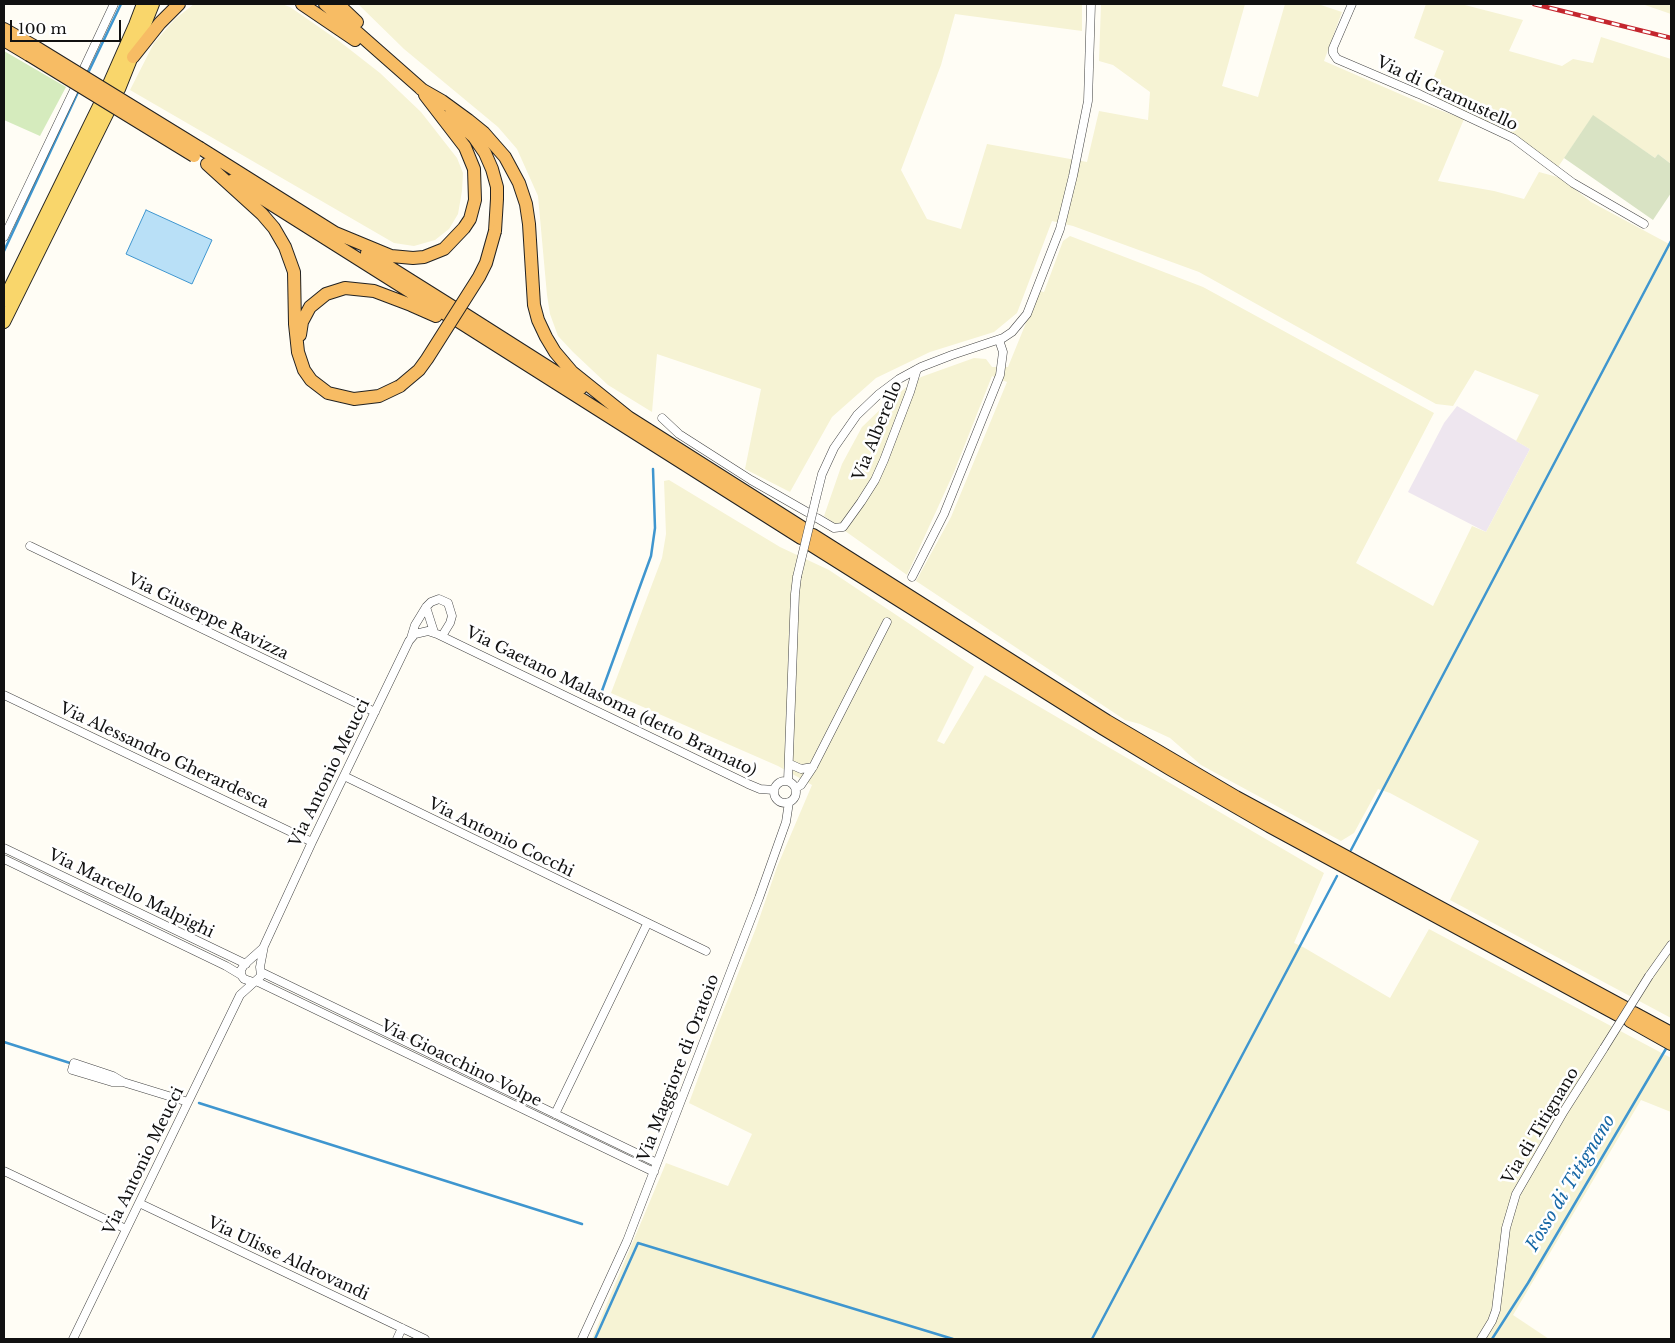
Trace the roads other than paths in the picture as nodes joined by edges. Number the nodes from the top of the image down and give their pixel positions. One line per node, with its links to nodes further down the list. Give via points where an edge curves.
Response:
1 (114, 4): 15 (street)
2 (143, 4): 13 (main road, via 114,86)
3 (153, 4): 13 (main road)
4 (179, 4): 13 (highway)
5 (302, 4): 14 (highway)
6 (325, 4): 14 (highway)
7 (338, 4): 14 (highway, via 372,36)
8 (1091, 4): 26 (street, via 1088,101 1060,229 1027,314 1012,332)
9 (1352, 4): 20 (street, Via di Gramustello, via 1333,48 1332,53 1337,59 1505,134 1573,183)
10 (4, 29): 12 (highway)
11 (4, 40): 12 (highway)
12 (32, 50): 18 (highway, bridge)
13 (133, 57)
14 (393, 64): 17 (highway)
15 (84, 68)
16 (74, 88): 22 (street)
17 (420, 89): 21 (highway, via 462,142 474,169 476,200 467,223 444,249 413,258 391,256); 27 (highway, bridge, via 468,131 485,153 492,169 497,187 497,216 486,263 427,359 400,386 372,398 332,395 308,376); 30 (highway, via 468,120 505,157 526,204 534,305 546,337 572,372)
18 (197, 152): 19 (highway); 21 (highway)
19 (207, 164): 24 (highway); 27 (highway, via 262,214 285,247 294,272)
20 (1644, 224)
21 (333, 232): 24 (highway)
22 (4, 237)
23 (4, 300): 25 (main road, via 104,107)
24 (453, 317): 27 (highway, via 374,291 345,288 326,294 310,307 302,322); 30 (highway); 33 (highway)
25 (4, 322)
26 (999, 340): 28 (street); 35 (street, via 1003,352 1000,375 947,508)
27 (298, 352)
28 (917, 369): 32 (street, Via Alberello, via 875,480 846,524 832,528); 42 (street, bridge, via 879,394 850,424 822,474 795,594)
29 (662, 418): 31 (street, via 687,439)
30 (633, 421): 33 (highway)
31 (807, 512)
32 (817, 518)
33 (807, 537): 61 (highway, via 1110,733 1200,787)
34 (30, 546): 41 (street, Via Giuseppe Ravizza)
35 (912, 577)
36 (426, 607): 38 (street); 38 (street, via 439,599 450,605 452,619); 39 (street, Via Antonio Meucci)
37 (887, 622): 43 (street, Via Maggiore di Oratoio)
38 (437, 634): 39 (street, via 428,630 420,632); 47 (street, Via Gaetano Malasoma (detto Bramato), via 748,784)
39 (409, 641): 41 (street, Via Antonio Meucci)
40 (4, 695): 49 (street, Via Alessandro Gherardesca)
41 (375, 712): 44 (street, Via Antonio Meucci)
42 (790, 764): 43 (street, via 801,769); 45 (street)
43 (813, 767): 46 (street, Via Maggiore di Oratoio, via 801,786)
44 (344, 776): 49 (street, Via Antonio Meucci); 52 (street, Via Antonio Cocchi)
45 (788, 781): 46 (street); 47 (street, via 781,782)
46 (796, 788): 48 (street, Via Maggiore di Oratoio, via 796,795)
47 (774, 790): 48 (street, via 778,800)
48 (789, 802): 65 (street, Via Maggiore di Oratoio, via 774,856)
49 (312, 842): 54 (street, Via Antonio Meucci)
50 (4, 848): 56 (street, Via Marcello Malpighi)
51 (4, 858): 58 (street, Via Marcello Malpighi, via 231,968)
52 (647, 924): 55 (street, Via Antonio Cocchi); 64 (street)
53 (1671, 944): 75 (street, Via di Titignano, bridge, via 1564,1111 1516,1194 1506,1228 1496,1310)
54 (264, 946): 56 (street, Via Antonio Meucci); 57 (street, Via Antonio Meucci)
55 (706, 951)
56 (247, 963): 57 (street, via 254,962); 58 (street, Via Antonio Meucci, via 242,967)
57 (260, 969): 59 (street, Via Antonio Meucci, via 261,976); 64 (street, Via Gioacchino Volpe)
58 (241, 976): 59 (street, via 246,982); 60 (street, Via Antonio Meucci)
59 (255, 982): 60 (street, Via Antonio Meucci); 67 (street, Via Gioacchino Volpe)
60 (240, 995): 63 (street, Via Antonio Meucci)
61 (1667, 1036)
62 (123, 1082): 62 (street, via 112,1082 72,1070 74,1063); 63 (street)
63 (188, 1102): 68 (street, Via Antonio Meucci)
64 (555, 1114): 65 (street, Via Gioacchino Volpe)
65 (657, 1163): 67 (street, Via Maggiore di Oratoio)
66 (4, 1171): 69 (street)
67 (654, 1172): 74 (street, Via Maggiore di Oratoio, via 625,1247)
68 (139, 1204): 69 (street, Via Antonio Meucci); 70 (street, Via Ulisse Aldrovandi)
69 (126, 1229): 71 (street, Via Antonio Meucci)
70 (402, 1328): 72 (street); 73 (street, Via Ulisse Aldrovandi)
71 (74, 1339)
72 (397, 1339)
73 (425, 1339)
74 (582, 1339)
75 (1481, 1339)

